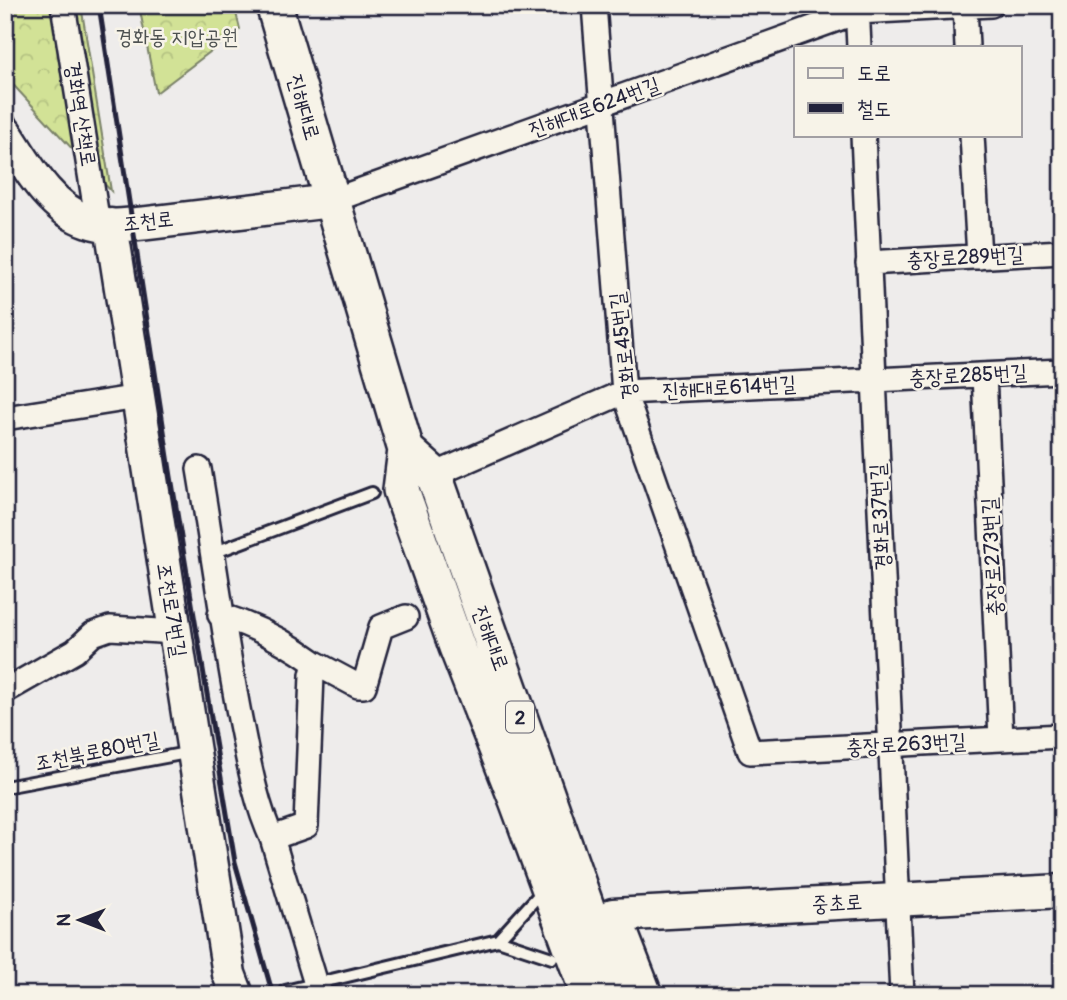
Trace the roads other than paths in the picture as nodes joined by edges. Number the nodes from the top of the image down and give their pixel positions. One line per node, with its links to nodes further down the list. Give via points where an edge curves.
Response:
1 (63, 5): 14 (street, 경화역 산책로)
2 (274, 5): 13 (main road, 진해대로 / 2)
3 (594, 5): 9 (street, 경화로45번길)
4 (991, 5): 5 (street, 진해대로624번길)
5 (965, 6): 6 (street, 진해대로624번길); 8 (street)
6 (857, 9): 7 (street); 9 (street, 진해대로624번길)
7 (859, 46)
8 (967, 46)
9 (602, 104): 13 (street, 진해대로624번길); 21 (street, 경화로45번길)
10 (5, 132): 14 (street, 조천로, via 60,206)
11 (863, 136): 17 (street, 경화로37번길)
12 (972, 136): 16 (street)
13 (331, 201): 14 (street, 조천로); 24 (main road, 진해대로 / 2)
14 (104, 224): 22 (street, 조천로7번길)
15 (1062, 252): 16 (street, 충장로289번길)
16 (979, 257): 17 (street, 충장로289번길)
17 (869, 262): 20 (street, 경화로37번길)
18 (1062, 371): 19 (street, 충장로285번길)
19 (984, 374): 20 (street, 충장로285번길); 35 (street, 충장로273번길)
20 (874, 380): 21 (street, 진해대로614번길); 36 (street, 경화로37번길)
21 (624, 392): 26 (street, 진해대로614번길); 38 (street, 경화로45번길)
22 (138, 397): 23 (street); 31 (street, 조천로7번길)
23 (5, 418)
24 (406, 450): 26 (main road, 진해대로 / 2); 42 (main road, 진해대로 / 2, via 401,490)
25 (199, 469): 28 (street)
26 (434, 475): 40 (main road, 진해대로 / 2)
27 (372, 493): 28 (lane)
28 (213, 553): 29 (street)
29 (220, 615): 32 (street, via 272,636); 41 (street, via 251,769)
30 (406, 617): 32 (street, via 381,627 364,687)
31 (176, 632): 33 (street, via 101,631); 37 (street, 조천로7번길)
32 (314, 663): 41 (street, via 306,826)
33 (5, 691)
34 (1062, 736): 35 (street, 충장로263번길)
35 (1001, 739): 36 (street, 충장로263번길)
36 (890, 745): 38 (street, 충장로263번길); 45 (street, 경화로37번길)
37 (195, 752): 39 (lane, 조천북로80번길); 51 (street, 조천로7번길, via 229,974)
38 (750, 752)
39 (5, 787)
40 (547, 791): 46 (main road); 54 (main road, 진해대로 / 2)
41 (272, 838): 49 (street)
42 (536, 850): 44 (main road); 53 (main road, 진해대로 / 2)
43 (1062, 891): 45 (street, 중초로)
44 (538, 895): 47 (lane); 48 (main road)
45 (898, 900): 46 (street, 중초로); 56 (street, 경화로37번길)
46 (613, 915): 55 (main road)
47 (498, 940): 48 (lane); 49 (lane)
48 (552, 958): 52 (main road)
49 (318, 989): 50 (lane)
50 (285, 991)
51 (237, 995)
52 (564, 995)
53 (589, 995)
54 (617, 995)
55 (644, 995)
56 (902, 995)

